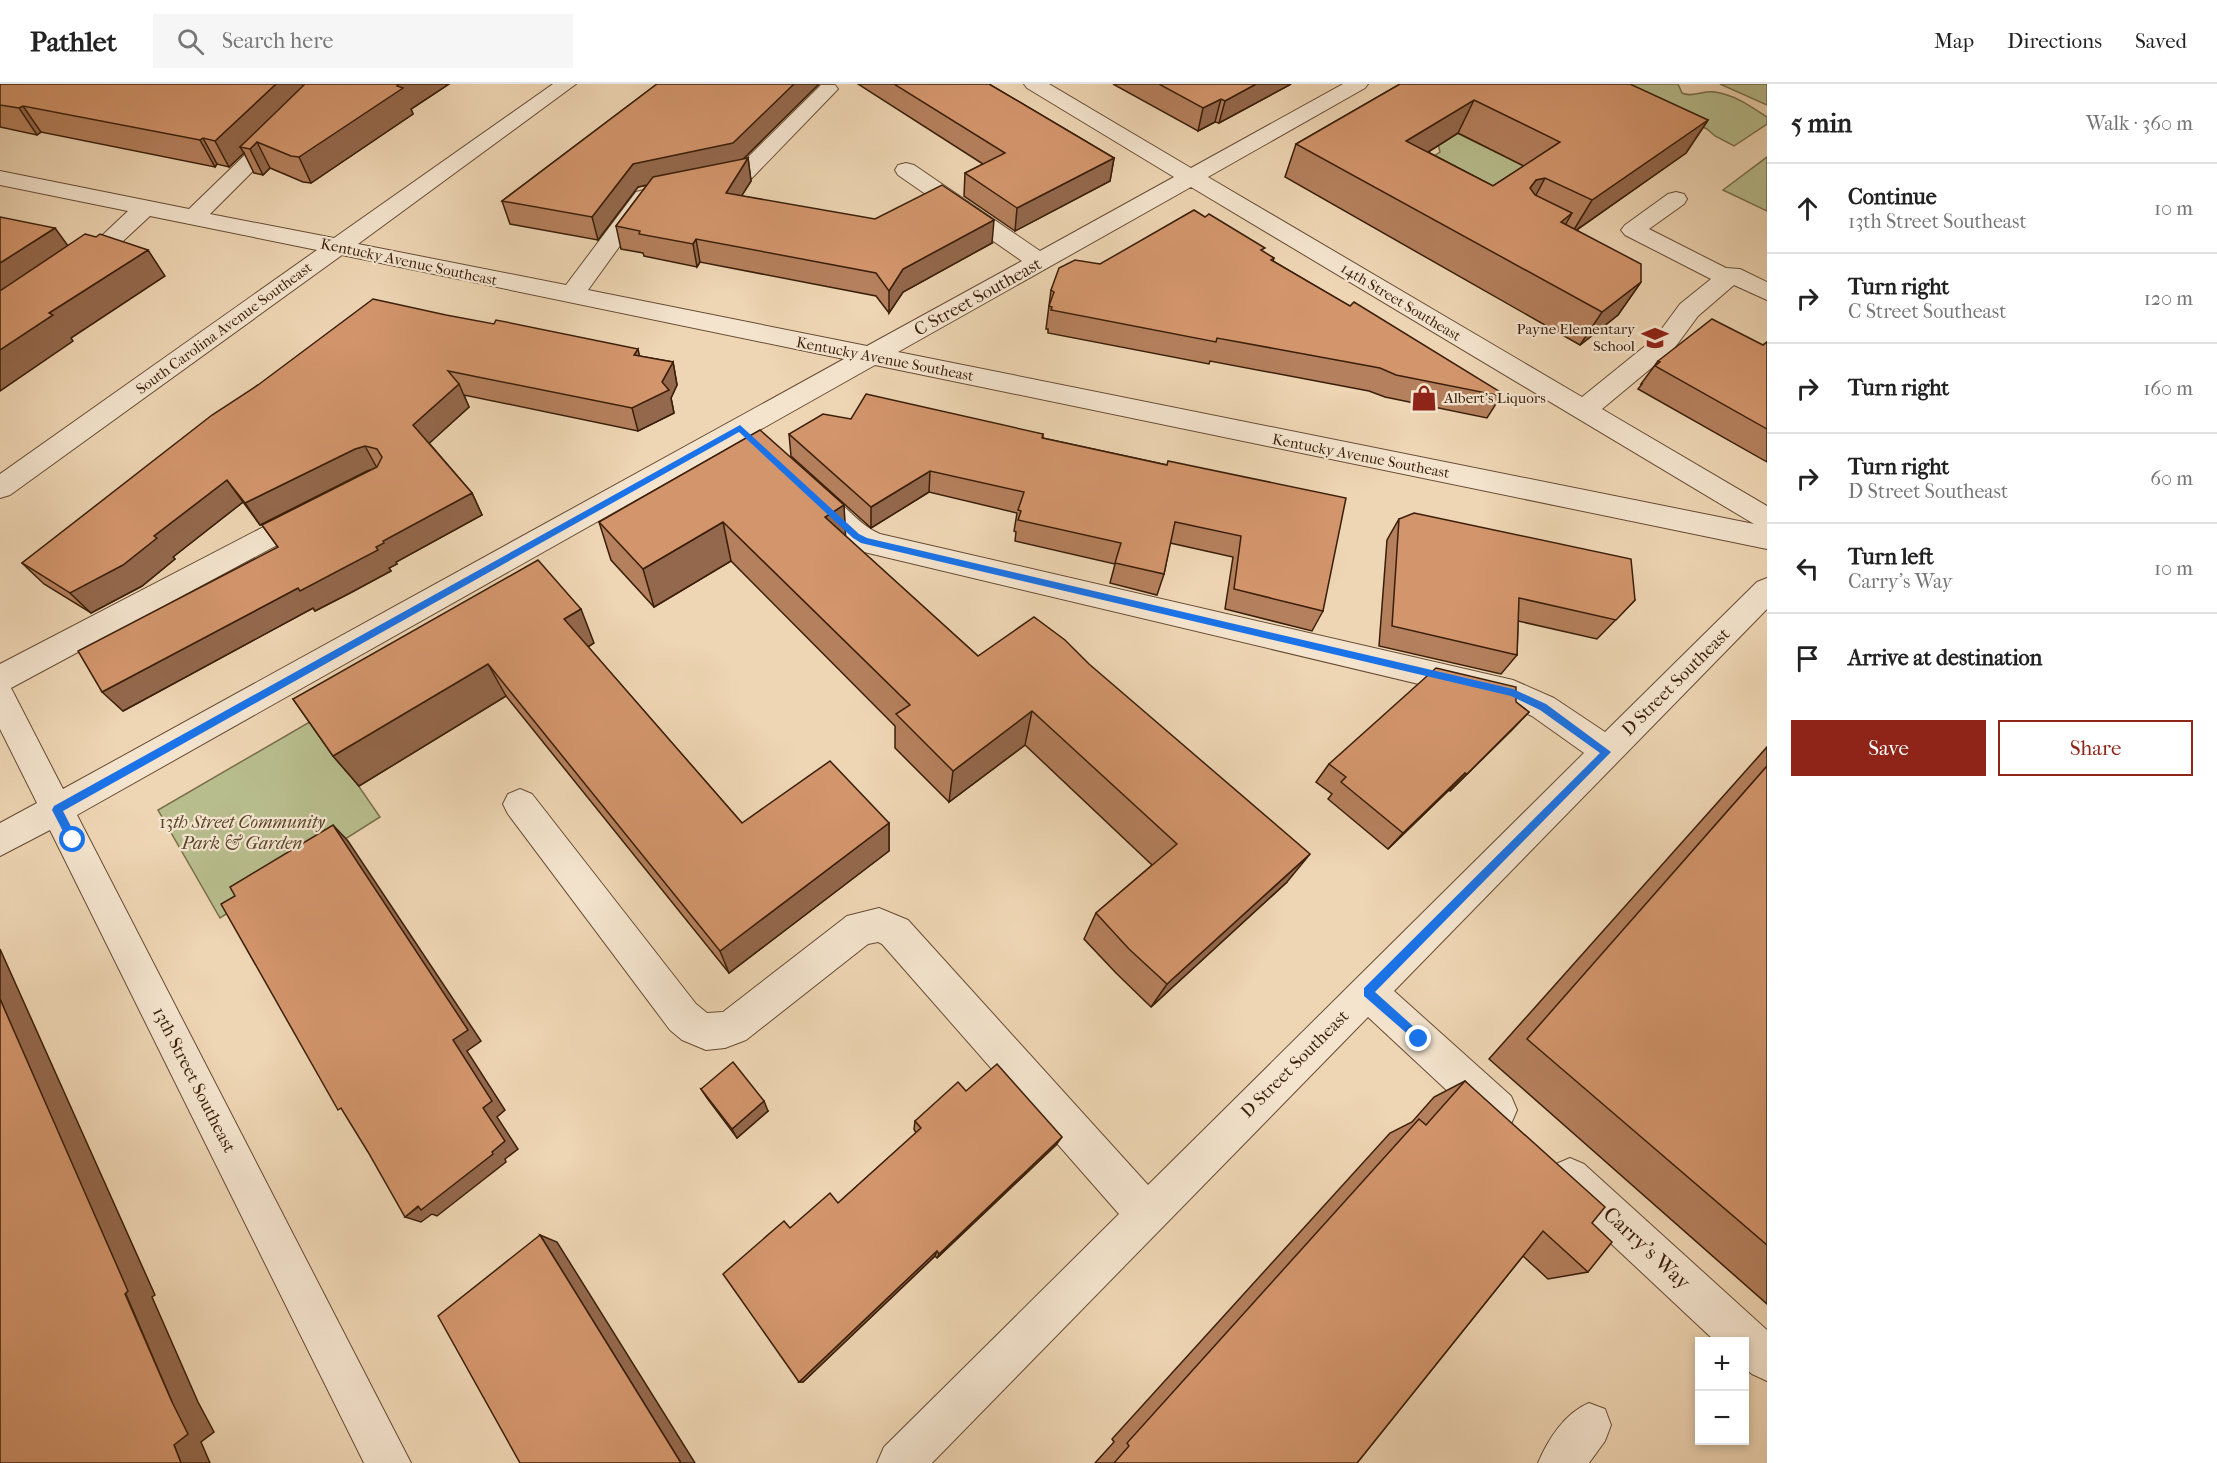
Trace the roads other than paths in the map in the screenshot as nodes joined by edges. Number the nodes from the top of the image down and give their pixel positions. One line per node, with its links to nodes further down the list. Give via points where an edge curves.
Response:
1 (309, 84): 11 (street, via 324,90)
2 (566, 84): 12 (street, South Carolina Avenue Southeast)
3 (1035, 84): 7 (street, 14th Street Southeast)
4 (1358, 84): 7 (street, C Street Southeast)
5 (828, 89): 16 (street, via 744,173 648,193)
6 (906, 170): 13 (street)
7 (1190, 177): 13 (street, C Street Southeast); 19 (street, 14th Street Southeast)
8 (1, 178): 10 (street, Kentucky Avenue Southeast)
9 (1676, 199): 14 (street, via 1623,237)
10 (145, 208): 11 (street, Kentucky Avenue Southeast); 17 (street, via 100,250)
11 (193, 218): 12 (street, Kentucky Avenue Southeast)
12 (338, 247): 16 (street, Kentucky Avenue Southeast); 21 (street, South Carolina Avenue Southeast)
13 (1040, 262): 18 (street, C Street Southeast)
14 (1727, 278): 15 (street, via 1732,274); 19 (street, via 1689,310 1664,344)
15 (1767, 292)
16 (572, 295): 18 (street, Kentucky Avenue Southeast)
17 (0, 317)
18 (871, 356): 24 (street, Kentucky Avenue Southeast); 30 (street, C Street Southeast, via 750,438)
19 (1584, 410): 23 (street, 14th Street Southeast)
20 (795, 479): 28 (street, via 856,536 874,544 1513,693 1543,707)
21 (0, 488)
22 (327, 506): 26 (street)
23 (1767, 519)
24 (1767, 538)
25 (1767, 590): 28 (street, D Street Southeast)
26 (0, 679)
27 (0, 697): 30 (street, 13th Street Southeast)
28 (1607, 752): 32 (street, D Street Southeast)
29 (520, 804): 33 (street, via 694,1029 714,1034 733,1028 860,928 879,925 895,932)
30 (57, 810): 31 (street, C Street Southeast); 36 (street, 13th Street Southeast)
31 (0, 842)
32 (1368, 992): 33 (street, D Street Southeast); 34 (street, Carry's Way)
33 (1147, 1214): 37 (street, D Street Southeast)
34 (1767, 1359)
35 (1589, 1425): 38 (street)
36 (388, 1463)
37 (900, 1463)
38 (1561, 1463)

